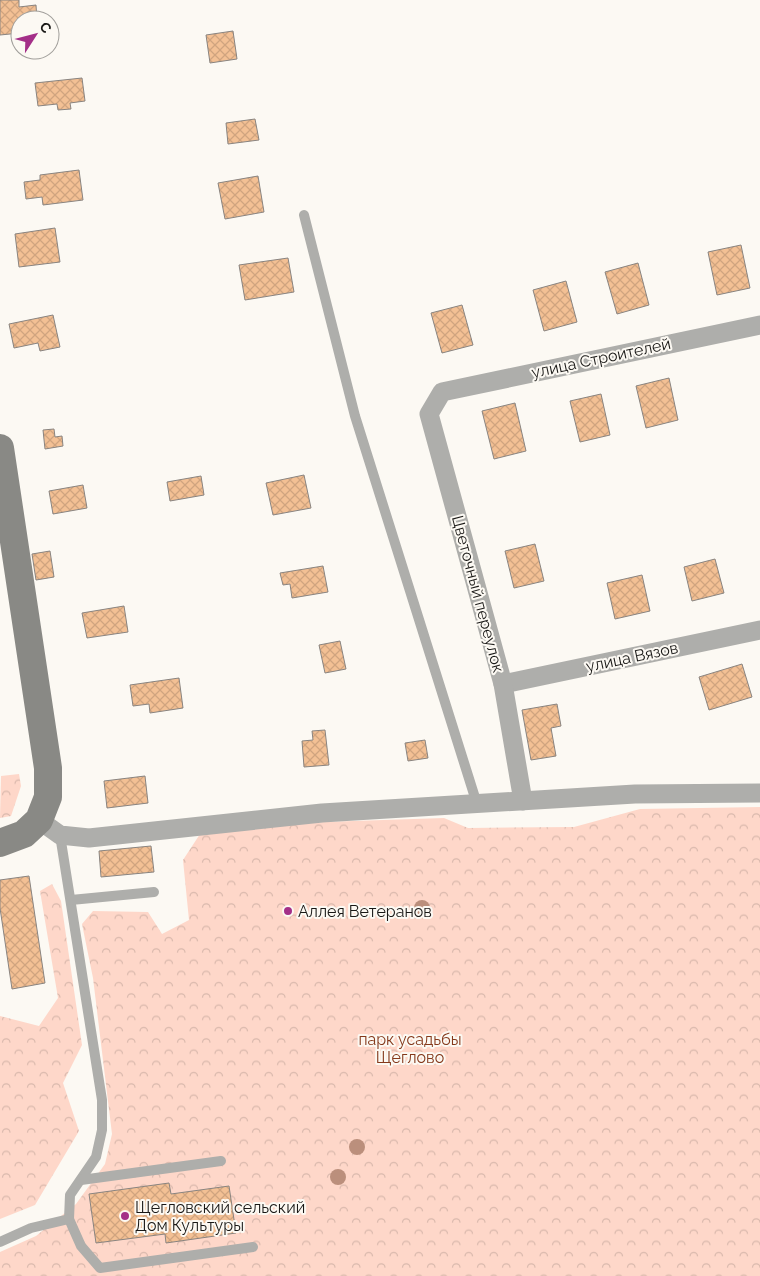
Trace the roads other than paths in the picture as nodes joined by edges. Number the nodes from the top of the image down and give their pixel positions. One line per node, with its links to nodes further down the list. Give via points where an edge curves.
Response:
1 (304, 215): 9 (lane, via 356,416)
2 (760, 325): 3 (street, улица Строителей)
3 (442, 392): 6 (street, Цветочный переулок, via 429,414)
4 (0, 448): 10 (main road, via 48,768)
5 (760, 630): 6 (street, улица Вязов)
6 (503, 684): 8 (street, Цветочный переулок)
7 (760, 793): 8 (street, via 635,794)
8 (523, 801): 9 (street)
9 (477, 804): 10 (street, via 322,814 89,838)
10 (50, 828): 11 (main road); 13 (lane)
11 (0, 843)
12 (154, 892): 13 (lane)
13 (71, 900): 15 (lane, via 102,1110 102,1130 96,1157)
14 (221, 1161): 15 (lane)
15 (81, 1180): 16 (lane, via 70,1195)
16 (69, 1219): 17 (lane, via 31,1228); 18 (lane, via 80,1246 100,1268)
17 (0, 1242)
18 (253, 1247)

